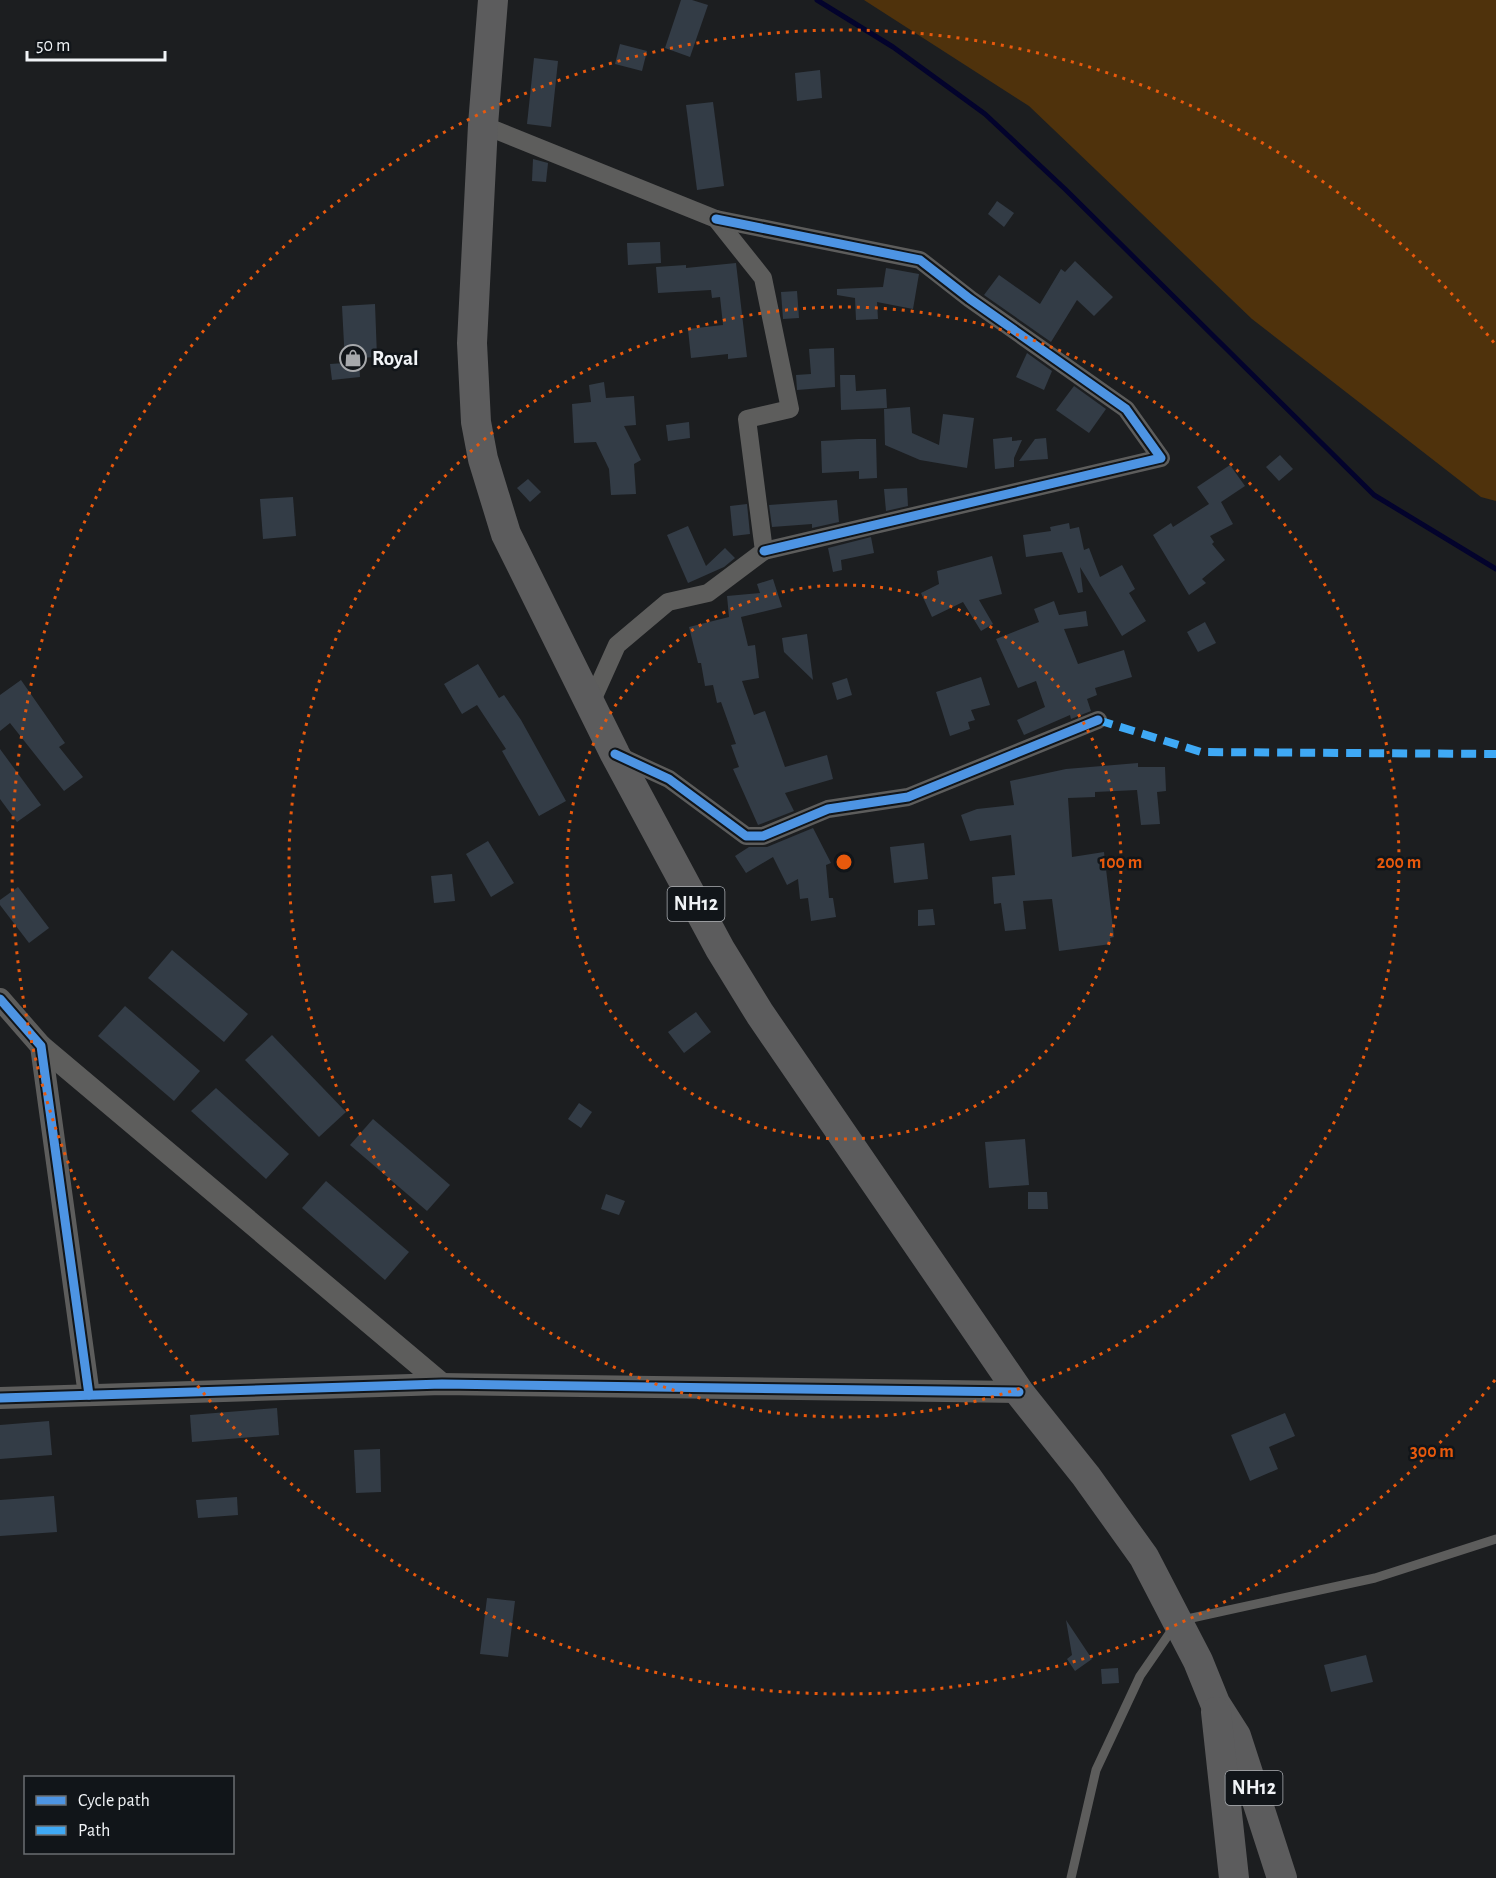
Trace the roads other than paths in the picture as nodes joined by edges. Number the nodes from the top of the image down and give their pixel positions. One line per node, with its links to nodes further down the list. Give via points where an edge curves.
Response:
1 (493, 0): 2 (highway, NH12)
2 (483, 125): 3 (street); 5 (highway, NH12, via 472,343 476,422 506,534)
3 (716, 219): 4 (street, via 763,278 790,409 747,419); 4 (street, via 920,260 1126,409 1161,458)
4 (764, 551): 5 (street, via 708,593 668,602 617,645)
5 (590, 705): 7 (highway, NH12)
6 (1098, 720): 7 (street, via 908,797 828,809 763,836 746,836 669,778)
7 (615, 754): 11 (highway, NH12, via 720,949 760,1014)
8 (0, 999): 9 (street)
9 (41, 1046): 10 (street); 12 (street)
10 (442, 1384): 11 (street); 12 (street)
11 (1019, 1392): 15 (highway, NH12, via 1144,1557)
12 (89, 1395): 13 (street)
13 (0, 1398)
14 (1496, 1539): 15 (lane, via 1375,1578)
15 (1178, 1621): 16 (highway, NH12); 17 (lane, via 1140,1676 1096,1770)
16 (1215, 1703): 18 (highway, NH12); 19 (highway, NH12, via 1236,1736)
17 (1071, 1878)
18 (1234, 1878)
19 (1282, 1878)

